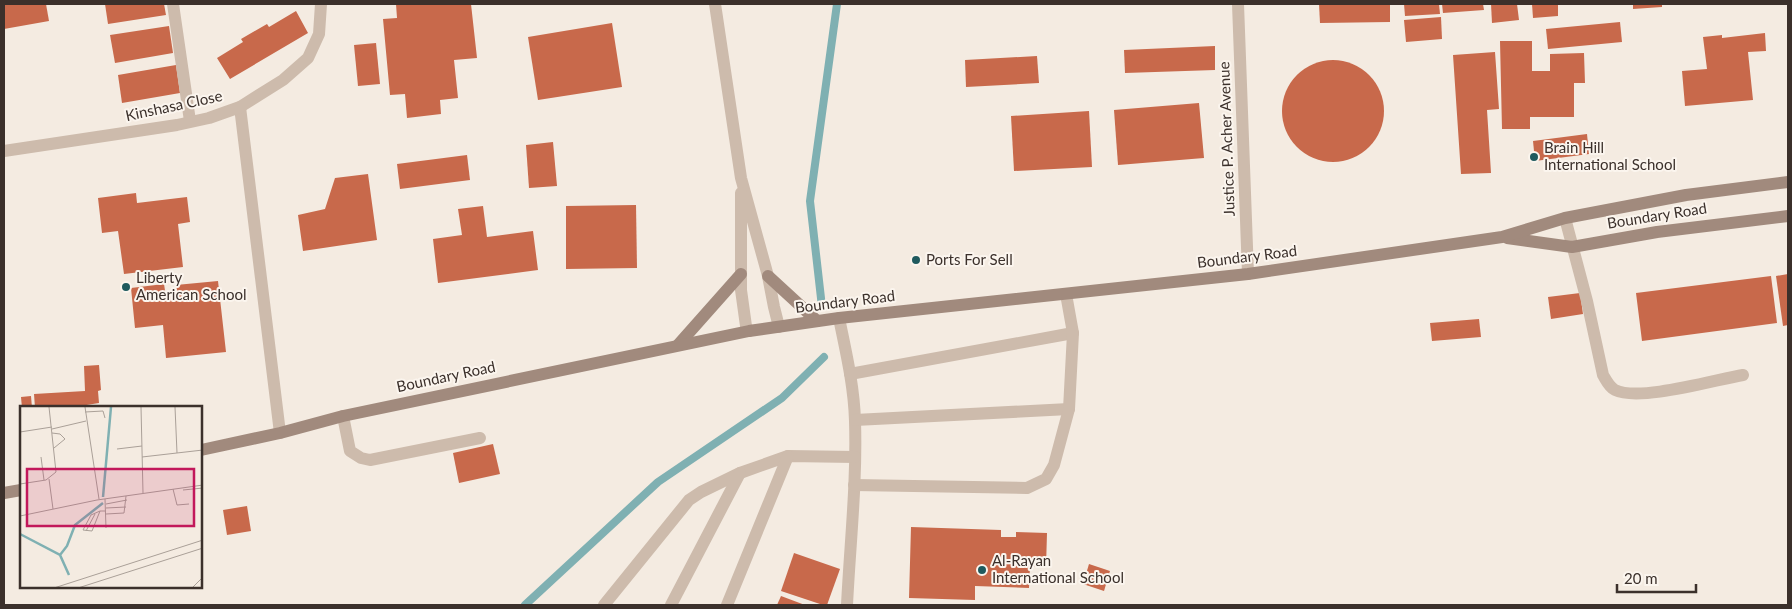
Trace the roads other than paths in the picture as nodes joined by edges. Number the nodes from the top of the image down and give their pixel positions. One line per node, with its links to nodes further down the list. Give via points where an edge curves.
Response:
1 (173, 4): 6 (street)
2 (322, 4): 5 (street, Kinshasa Close, via 319,34 308,58 283,80)
3 (715, 4): 8 (street)
4 (1238, 4): 15 (street, Justice P. Acher Avenue)
5 (240, 107): 6 (street, Kinshasa Close); 29 (street)
6 (190, 121): 7 (street, Kinshasa Close)
7 (4, 151)
8 (741, 178): 14 (street); 16 (street)
9 (1788, 182): 11 (main road, Boundary Road, via 1686,195)
10 (1788, 216): 13 (main road, Boundary Road, via 1657,232)
11 (1565, 218): 12 (main road, Boundary Road); 13 (street)
12 (1502, 238): 13 (main road, Boundary Road); 15 (main road, Boundary Road)
13 (1572, 247): 25 (street, via 1604,374 1613,389 1630,394 1653,393)
14 (741, 274): 21 (street); 23 (main road)
15 (1248, 274): 17 (main road, Boundary Road)
16 (768, 276): 19 (main road); 20 (street)
17 (1066, 294): 18 (main road, Boundary Road); 22 (street)
18 (839, 318): 19 (main road, Boundary Road); 24 (street)
19 (817, 321): 20 (main road, Boundary Road)
20 (779, 327): 21 (main road, Boundary Road)
21 (749, 331): 23 (main road, Boundary Road)
22 (1073, 333): 24 (street); 26 (street)
23 (678, 345): 27 (main road, Boundary Road)
24 (850, 374): 28 (street)
25 (1742, 374)
26 (1069, 409): 28 (street); 35 (street, via 1054,465 1046,479 1027,488)
27 (343, 416): 29 (main road, Boundary Road); 30 (street, via 350,451 370,460)
28 (855, 420): 33 (street)
29 (280, 433): 31 (main road, Boundary Road)
30 (480, 438)
31 (202, 450)
32 (788, 456): 33 (street); 34 (street); 40 (street)
33 (855, 457): 35 (street)
34 (740, 473): 38 (street, via 689,500); 39 (street)
35 (854, 485): 41 (street)
36 (20, 490): 37 (main road)
37 (4, 493)
38 (604, 605)
39 (671, 605)
40 (727, 605)
41 (847, 605)

